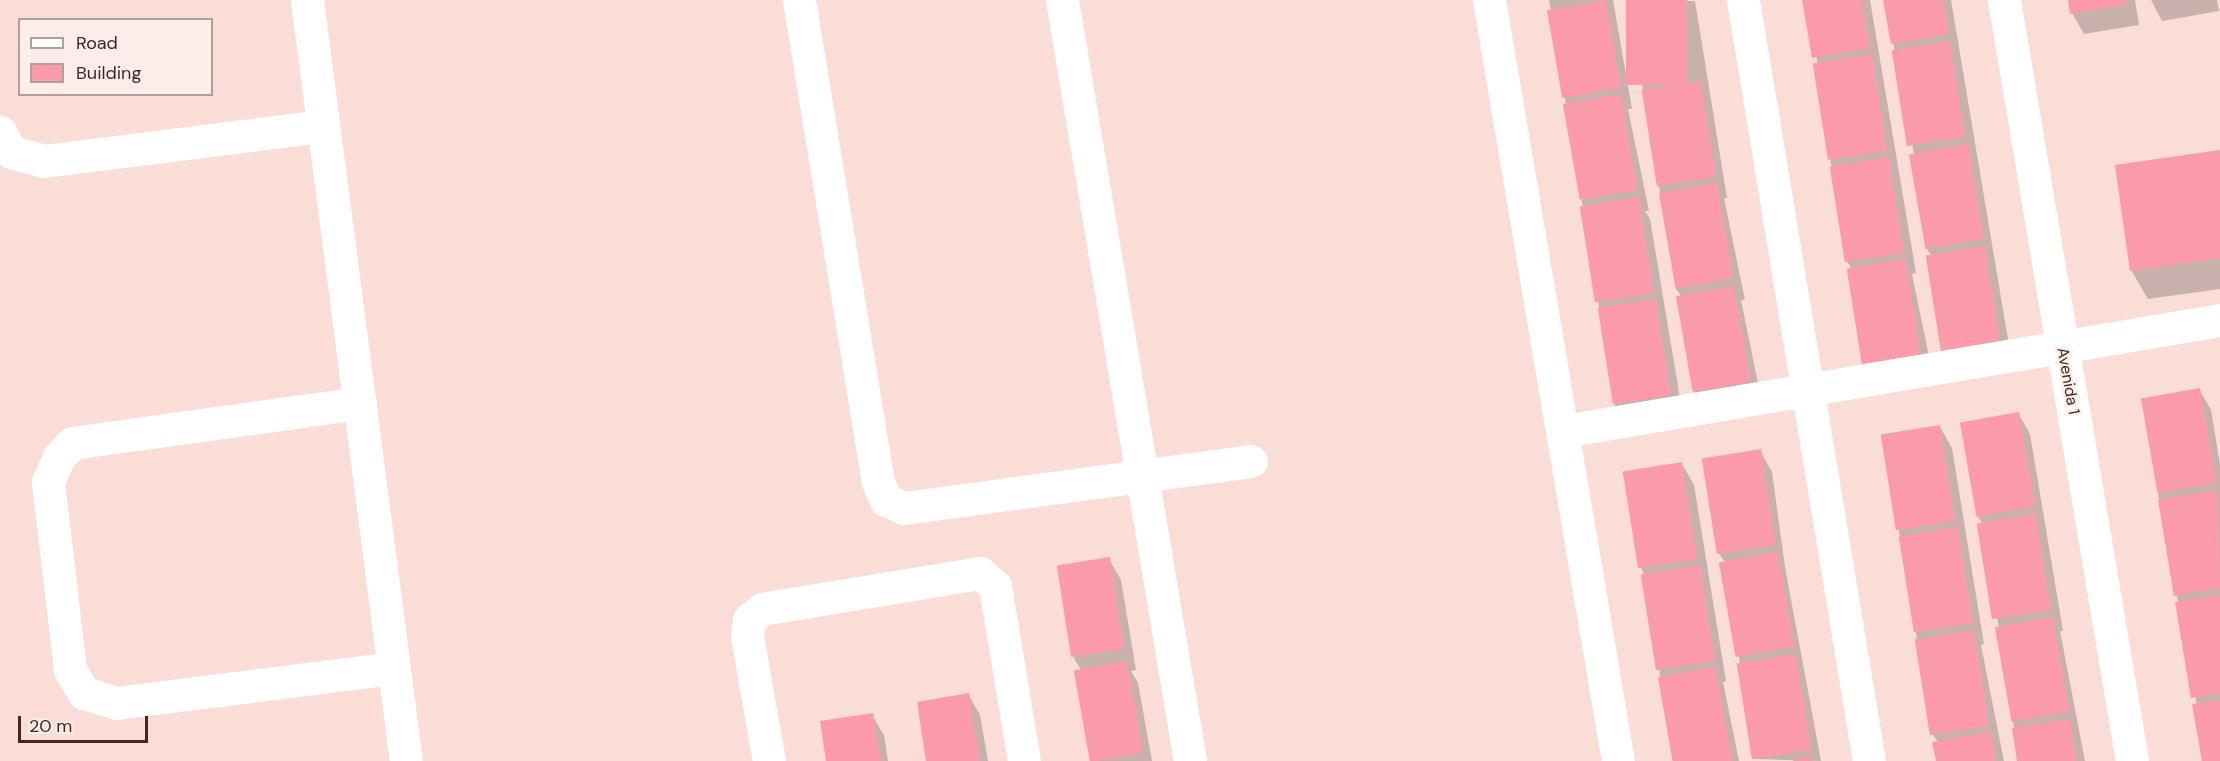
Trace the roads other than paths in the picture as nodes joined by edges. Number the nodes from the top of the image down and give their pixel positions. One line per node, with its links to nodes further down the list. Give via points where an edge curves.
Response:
1 (307, 0): 7 (street)
2 (799, 0): 15 (street, via 878,482 886,500 904,508)
3 (1062, 0): 15 (street)
4 (1490, 0): 13 (street)
5 (1743, 0): 11 (street)
6 (2004, 0): 10 (street, Avenida 1)
7 (323, 126): 8 (street, via 44,161 12,152); 12 (street)
8 (0, 132)
9 (2220, 320): 10 (street)
10 (2062, 346): 11 (street); 23 (street, Avenida 1)
11 (1808, 390): 13 (street); 22 (street)
12 (360, 403): 16 (street); 16 (street, via 72,443 59,457 48,482 70,670 84,693 116,703)
13 (1563, 431): 21 (street)
14 (1251, 461): 15 (street)
15 (1140, 475): 20 (street)
16 (394, 668): 17 (street)
17 (406, 761)
18 (769, 761): 19 (street, via 747,636 749,620 762,609 980,573 994,586)
19 (1024, 761)
20 (1190, 761)
21 (1618, 761)
22 (1869, 761)
23 (2132, 761)

